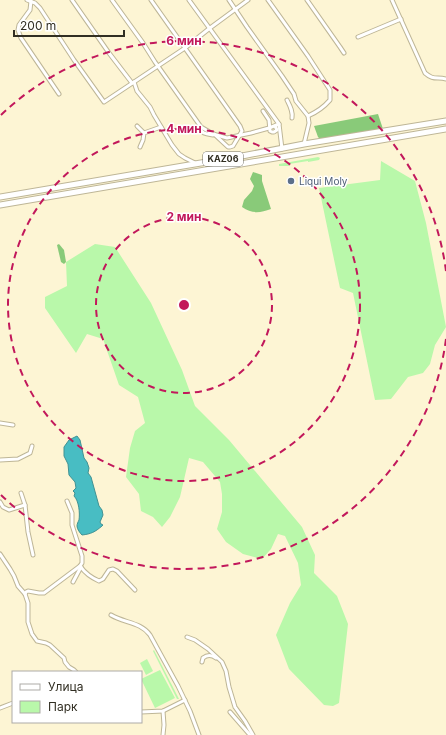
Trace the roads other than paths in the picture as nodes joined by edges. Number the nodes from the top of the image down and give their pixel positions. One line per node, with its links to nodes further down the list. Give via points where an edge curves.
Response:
1 (26, 0): 11 (street)
2 (72, 0): 20 (street)
3 (112, 0): 18 (street)
4 (151, 0): 16 (street)
5 (190, 0): 14 (street)
6 (229, 0): 12 (street)
7 (248, 0): 12 (street)
8 (268, 0): 26 (street, via 330,90 330,100 326,105)
9 (307, 0): 17 (street)
10 (392, 0): 13 (street)
11 (32, 1): 20 (street, via 40,8 104,102); 21 (street, via 30,10 18,30)
12 (235, 9): 14 (street); 22 (street)
13 (401, 19): 15 (street); 19 (street, via 425,73 430,77)
14 (210, 28): 16 (street); 29 (street)
15 (358, 37)
16 (185, 48): 18 (street); 36 (street, via 240,126)
17 (344, 53)
18 (158, 66): 20 (street); 35 (street, via 201,127)
19 (446, 79)
20 (133, 83): 31 (street)
21 (59, 94)
22 (294, 94): 24 (street); 26 (street, via 296,101)
23 (288, 100): 24 (street)
24 (291, 108): 27 (street)
25 (263, 111): 32 (street, via 269,120)
26 (308, 116): 37 (street)
27 (292, 118)
28 (446, 121): 37 (highway, KАZ06)
29 (277, 125): 32 (street); 32 (street, via 274,132 270,131); 39 (street)
30 (137, 126): 34 (street)
31 (161, 127): 34 (street); 40 (street, via 179,154)
32 (270, 128): 36 (street)
33 (446, 129): 42 (highway, KАZ06)
34 (144, 133): 38 (street)
35 (214, 134): 36 (street, via 226,138); 36 (street, via 228,147 233,146)
36 (240, 136)
37 (304, 144): 39 (highway, KАZ06)
38 (140, 147)
39 (282, 149): 40 (highway, KАZ06)
40 (196, 164): 41 (highway, KАZ06)
41 (0, 197)
42 (0, 205)
43 (0, 423): 44 (street)
44 (13, 425)
45 (32, 446): 46 (street, via 30,453 24,457)
46 (0, 460)
47 (21, 494): 50 (street)
48 (67, 501): 53 (street, via 82,556)
49 (0, 502): 50 (street, via 9,510)
50 (25, 505): 52 (street)
51 (0, 554): 55 (street)
52 (33, 555)
53 (81, 566): 54 (street); 56 (street, via 99,581 113,569); 57 (street, via 44,593)
54 (73, 582)
55 (20, 588): 57 (street); 58 (street)
56 (135, 590)
57 (28, 591): 58 (street)
58 (25, 594): 63 (street, via 32,634 37,641 50,645)
59 (111, 615): 64 (street, via 147,631)
60 (187, 637): 61 (street, via 208,649)
61 (221, 661): 62 (street, via 210,655 203,658); 72 (street, via 235,707)
62 (202, 662)
63 (75, 671)
64 (185, 700): 67 (street); 71 (street)
65 (12, 703): 66 (street)
66 (0, 708)
67 (163, 711): 68 (street); 70 (street)
68 (142, 712)
69 (230, 712): 72 (street)
70 (164, 735)
71 (199, 735)
72 (251, 735)

